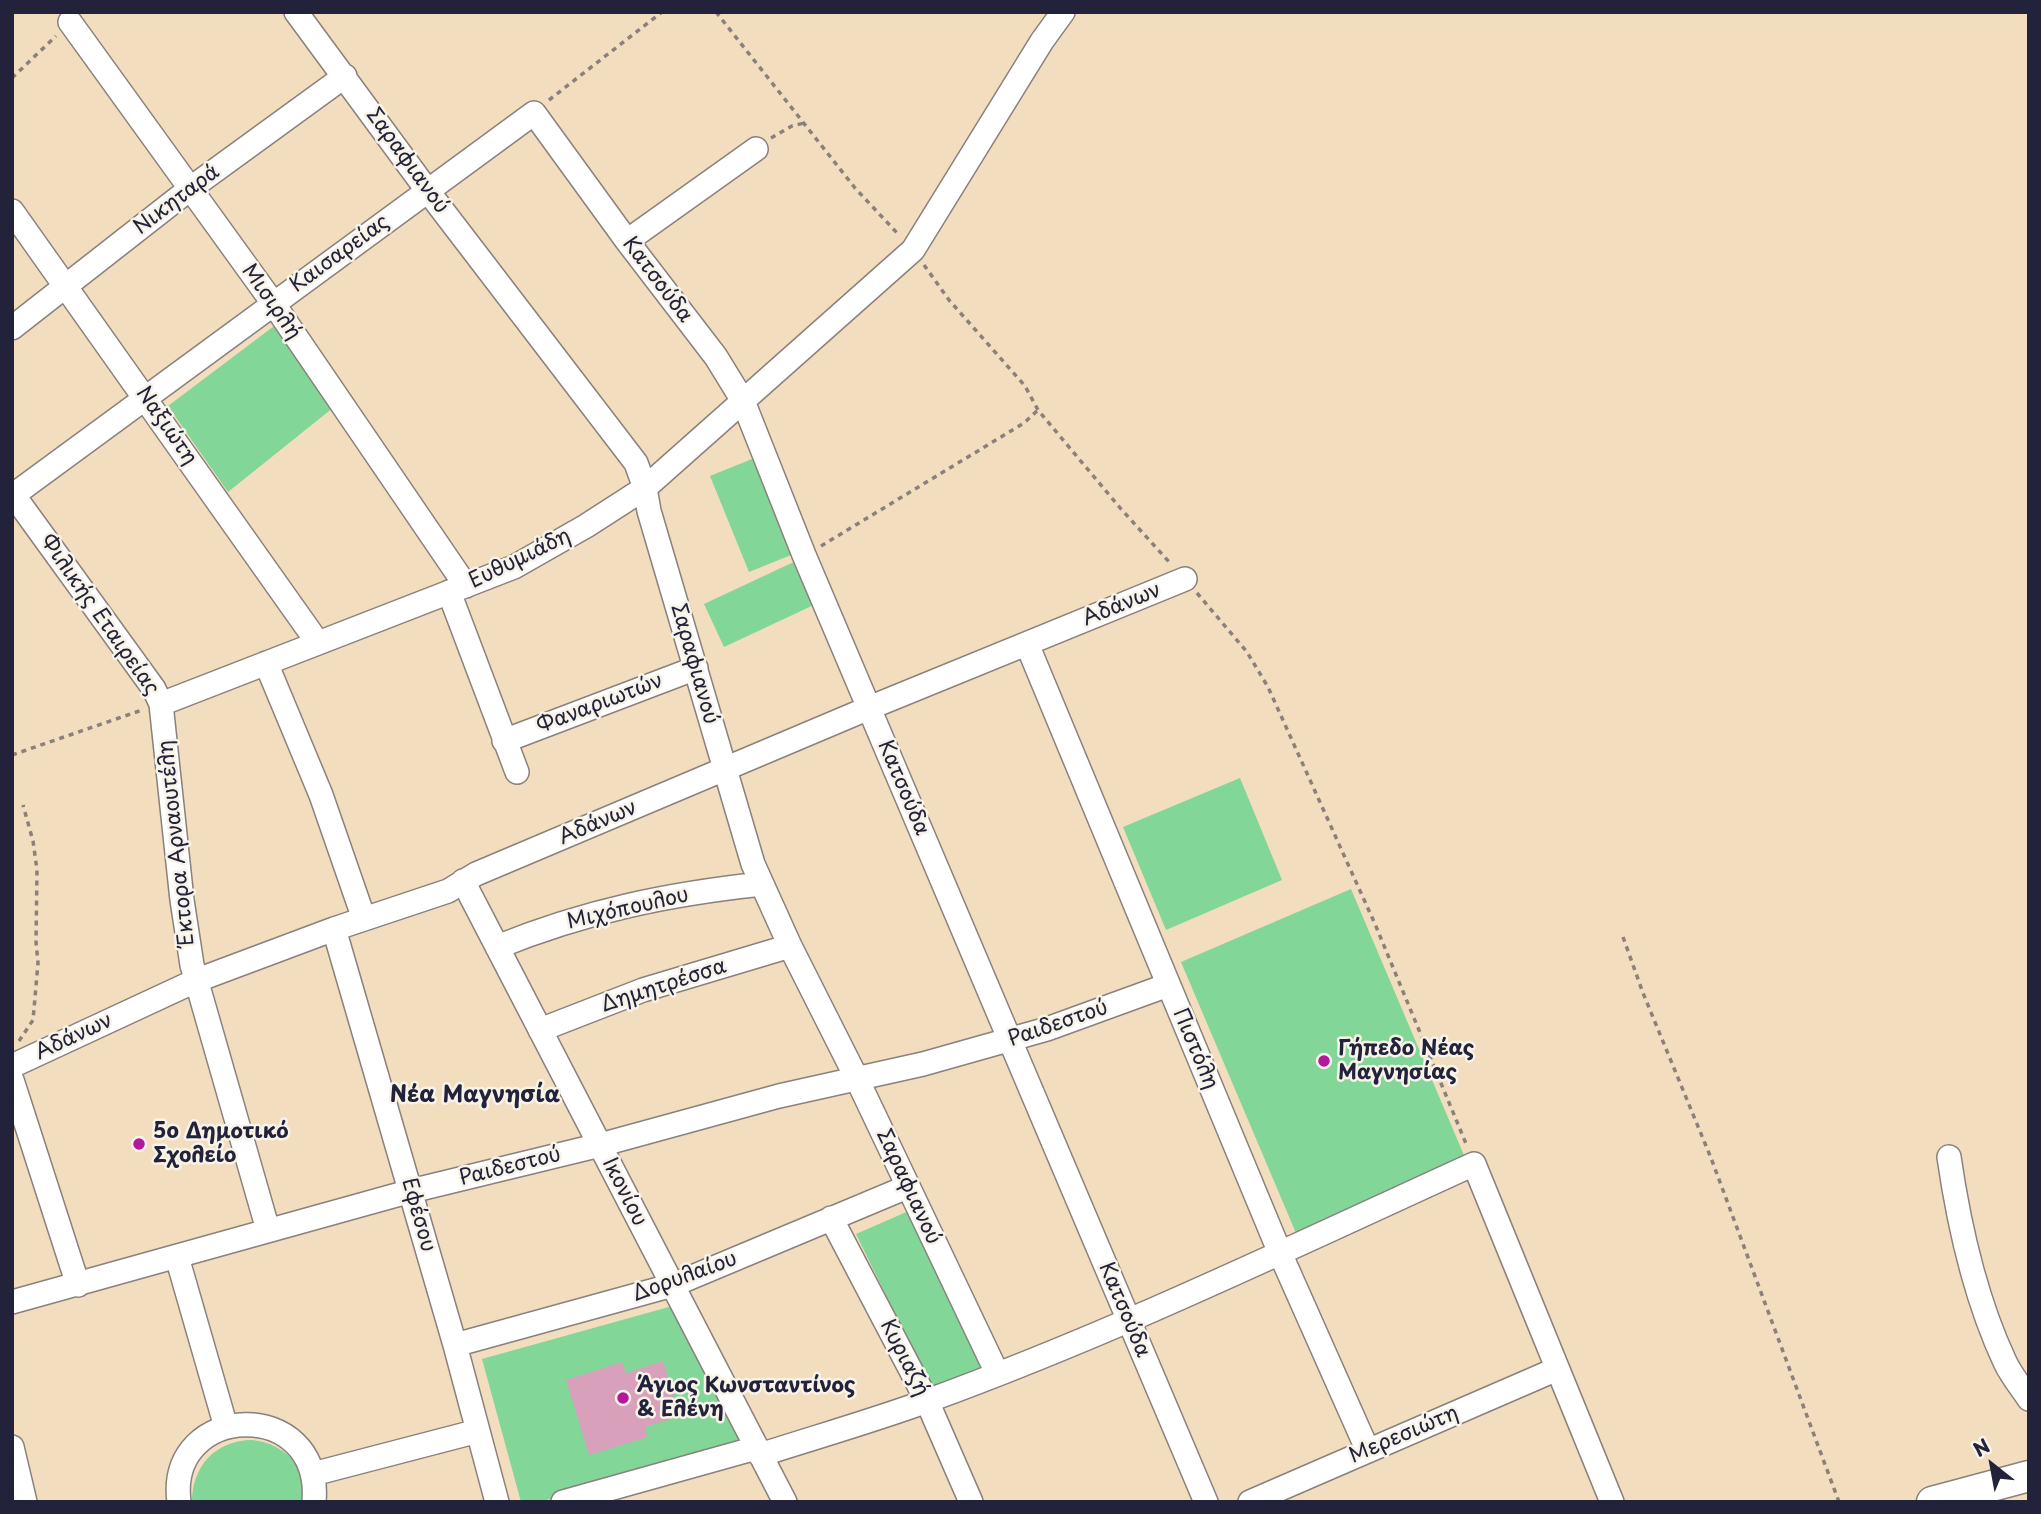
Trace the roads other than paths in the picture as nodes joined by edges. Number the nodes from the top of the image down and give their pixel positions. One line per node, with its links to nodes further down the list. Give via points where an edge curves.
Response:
1 (296, 12): 4 (street, Σαραφιανού)
2 (1063, 12): 15 (street, Ευθυμιάδη, via 913,250)
3 (70, 22): 7 (street, Μισιρλή)
4 (345, 76): 7 (street, Νικηταρά); 8 (street, Σαραφιανού)
5 (534, 113): 8 (street, Καισαρείας); 10 (street, Κατσούδα)
6 (756, 149): 10 (street)
7 (191, 188): 11 (street, Νικηταρά); 12 (street, Μισιρλή)
8 (427, 190): 12 (street, Καισαρείας); 16 (street, Σαραφιανού, via 636,463)
9 (12, 211): 11 (street, Ναξιώτη)
10 (627, 241): 15 (street, Κατσούδα, via 716,357)
11 (65, 287): 13 (street, Νικηταρά); 14 (street, Ναξιώτη)
12 (273, 303): 14 (street, Καισαρείας); 19 (street, Μισιρλή)
13 (12, 328)
14 (147, 399): 17 (street, Καισαρείας); 20 (street, Ναξιώτη)
15 (743, 401): 16 (street, Ευθυμιάδη); 25 (street, Κατσούδα)
16 (645, 488): 19 (street, Ευθυμιάδη, via 514,567); 23 (street, Σαραφιανού)
17 (13, 494): 24 (street, Φιλικής Εταιρείας)
18 (1185, 579): 21 (street, Αδάνων)
19 (457, 589): 20 (street, Ευθυμιάδη); 26 (street, Μισιρλή)
20 (318, 643): 22 (street, Ευθυμιάδη)
21 (1027, 644): 25 (street, Αδάνων); 36 (street, Πιστόλη)
22 (266, 663): 24 (street, Ευθυμιάδη); 31 (street, via 321,795)
23 (696, 668): 26 (street, Φαναριωτών); 27 (street, Σαραφιανού)
24 (162, 704): 35 (street, Έκτορα Αρναουτέλη)
25 (869, 708): 27 (street, Αδάνων); 38 (street, Κατσούδα)
26 (504, 741): 28 (street, Μισιρλή)
27 (724, 769): 29 (street, Αδάνων); 30 (street, Σαραφιανού)
28 (517, 772)
29 (463, 881): 31 (street, Αδάνων, via 448,891); 34 (street, Ικονίου)
30 (762, 884): 33 (street, Σαραφιανού); 34 (street, Μιχόπουλου, via 635,902 583,915)
31 (364, 919): 32 (street, Αδάνων)
32 (334, 929): 35 (street, Αδάνων); 45 (street, Εφέσου)
33 (790, 946): 37 (street, Δημητρέσσα, via 643,990); 40 (street, Σαραφιανού)
34 (497, 947): 37 (street, Ικονίου)
35 (195, 981): 39 (street, Αδάνων); 47 (street, Έκτορα Αρναουτέλη)
36 (1168, 985): 38 (street, Ραιδεστού); 48 (street, Πιστόλη)
37 (540, 1030): 42 (street, Ικονίου)
38 (1010, 1041): 40 (street, Ραιδεστού); 53 (street, Κατσούδα)
39 (12, 1066)
40 (857, 1079): 42 (street, Ραιδεστού); 44 (street, Σαραφιανού)
41 (12, 1080): 50 (street)
42 (600, 1145): 45 (street, Ραιδεστού); 51 (street, Ικονίου)
43 (1949, 1157): 57 (street, via 1957,1210 1979,1292 2006,1363)
44 (907, 1187): 46 (street, Δορυλαίου); 56 (street, Σαραφιανού)
45 (411, 1191): 47 (street, Ραιδεστού); 54 (street, Εφέσου)
46 (831, 1218): 51 (street, Δορυλαίου); 58 (street, Κυριαζή)
47 (268, 1230): 49 (street, Ραιδεστού)
48 (1280, 1252): 53 (street); 55 (street, via 1474,1164); 62 (street, Πιστόλη)
49 (177, 1257): 50 (street, Ραιδεστού); 59 (street)
50 (78, 1285): 52 (street, Ραιδεστού)
51 (673, 1285): 54 (street, Δορυλαίου); 63 (street, Ικονίου)
52 (12, 1302)
53 (1128, 1319): 56 (street); 75 (street, Κατσούδα)
54 (455, 1345): 60 (street, Εφέσου)
55 (1557, 1369): 62 (street, Μερεσιώτη); 77 (street)
56 (998, 1373): 58 (street)
57 (2029, 1399)
58 (927, 1401): 63 (street); 74 (street, Κυριαζή)
59 (226, 1427): 64 (street, via 255,1424 280,1432 300,1450); 69 (street, via 206,1437 190,1453 180,1473)
60 (478, 1431): 64 (street); 71 (street, Εφέσου)
61 (12, 1447): 66 (street)
62 (1368, 1451): 76 (street, Μερεσιώτη)
63 (759, 1452): 67 (street); 73 (street, Ικονίου)
64 (313, 1474): 70 (street)
65 (2029, 1476): 68 (main road)
66 (19, 1491)
67 (641, 1492): 72 (street)
68 (1943, 1500)
69 (179, 1502)
70 (314, 1502)
71 (497, 1502)
72 (563, 1502)
73 (785, 1502)
74 (971, 1502)
75 (1206, 1502)
76 (1250, 1502)
77 (1612, 1502)

